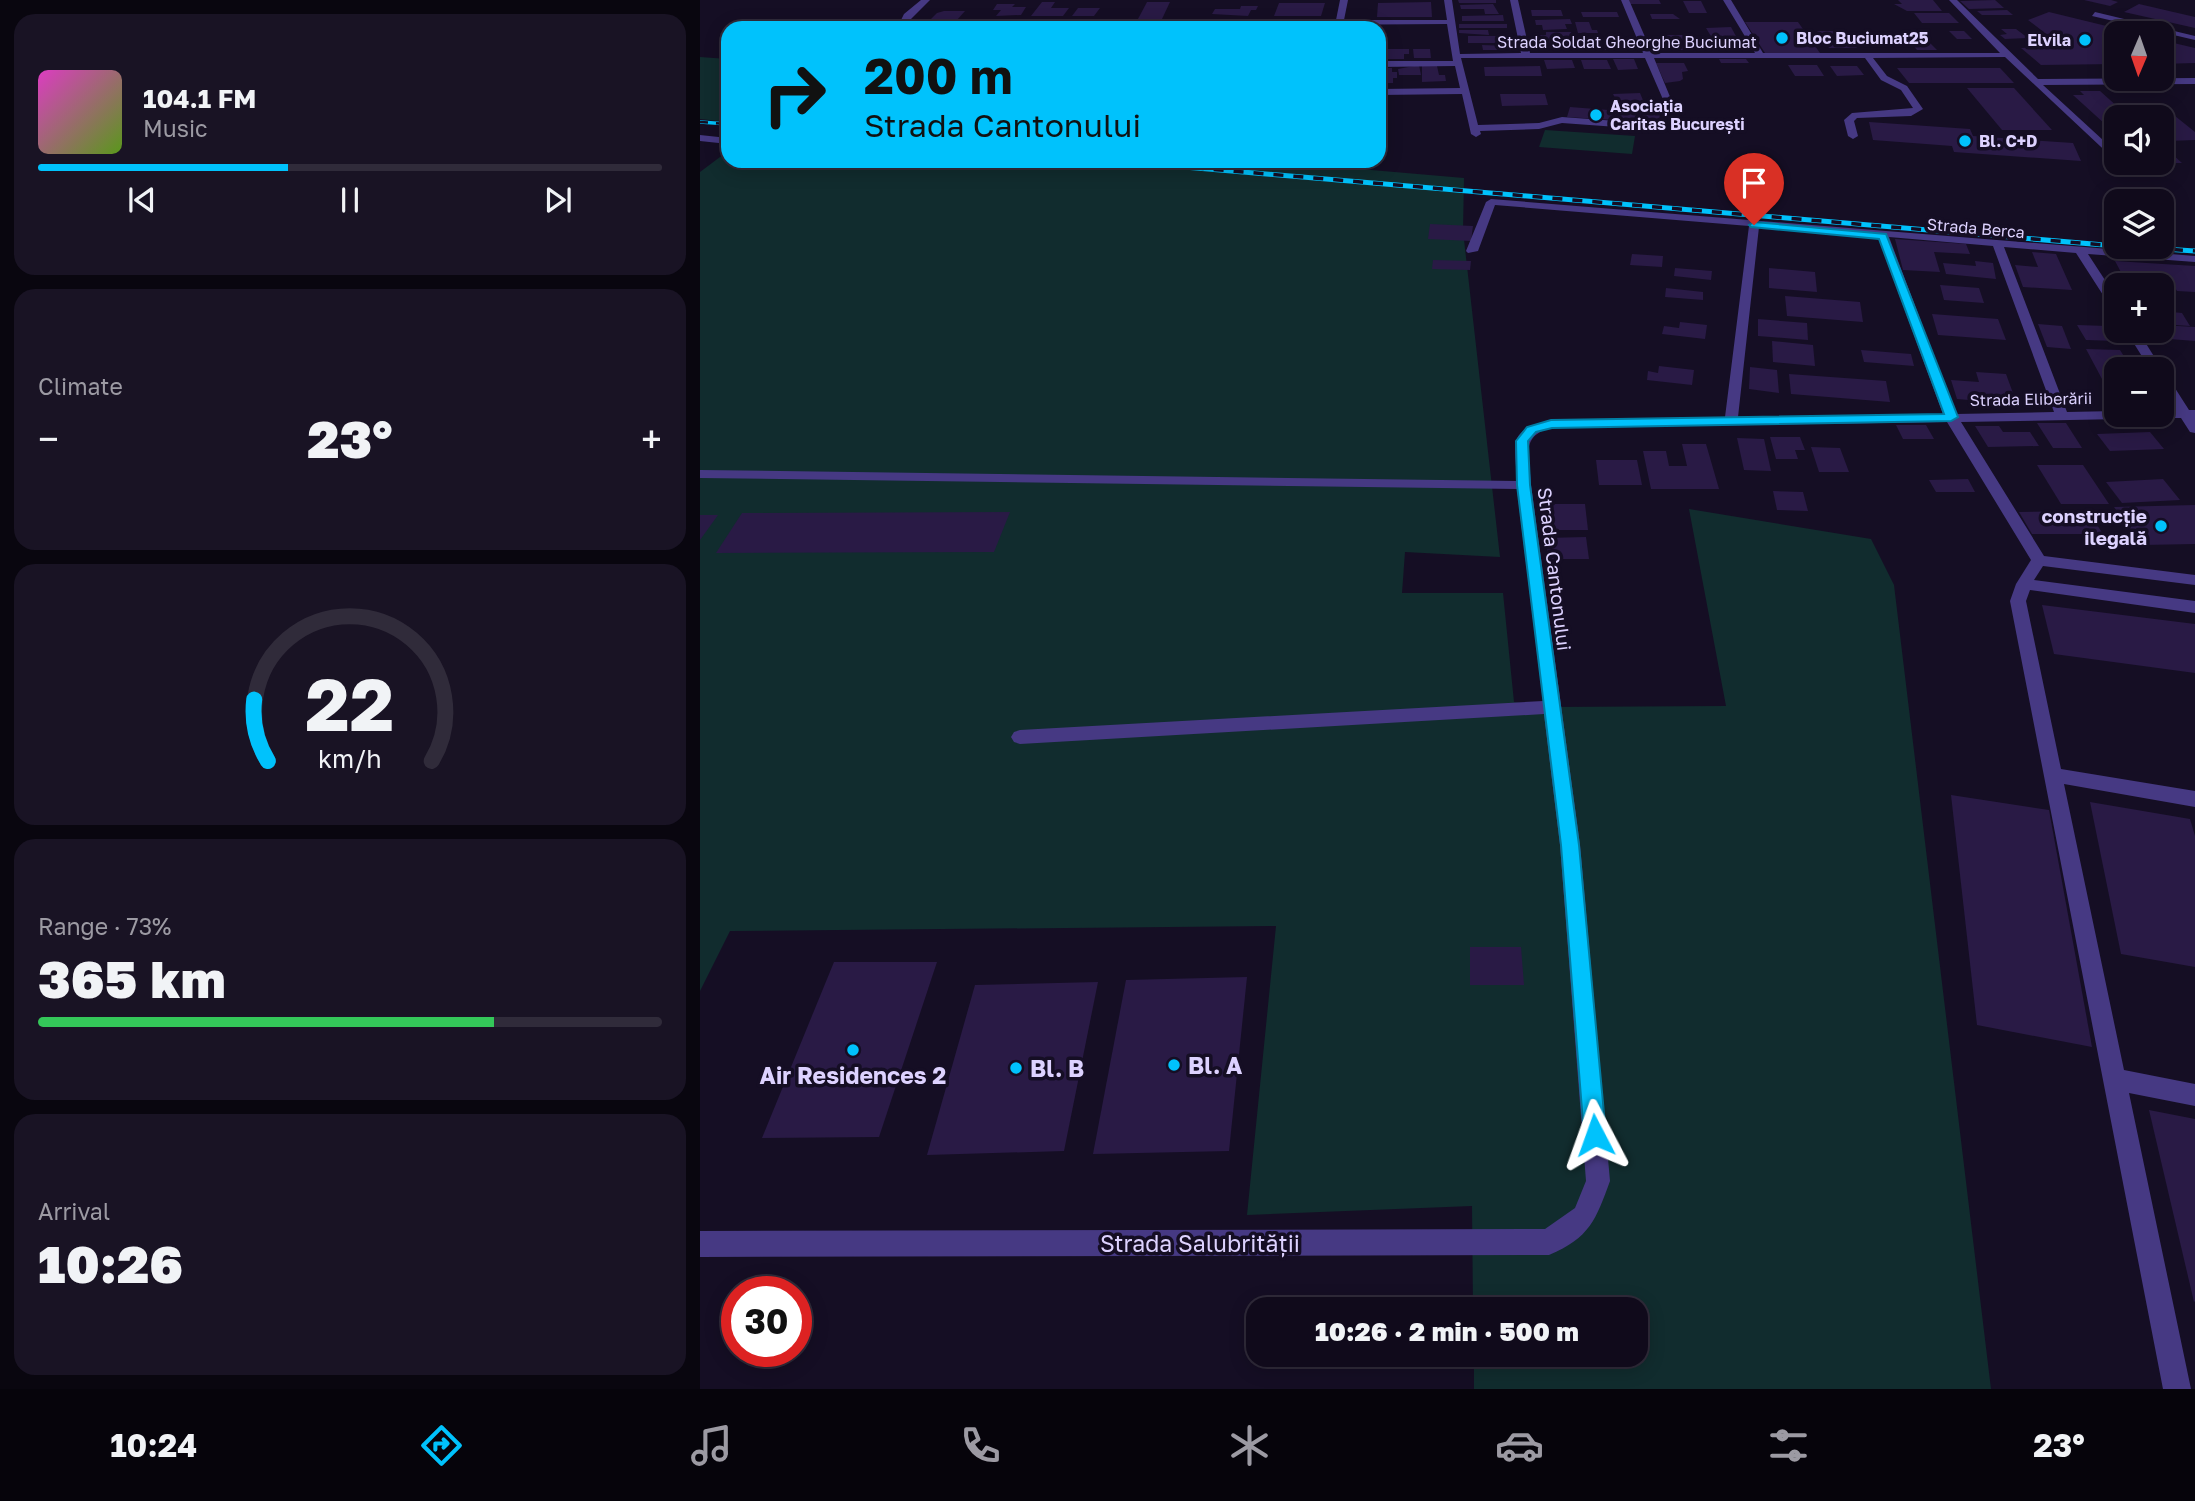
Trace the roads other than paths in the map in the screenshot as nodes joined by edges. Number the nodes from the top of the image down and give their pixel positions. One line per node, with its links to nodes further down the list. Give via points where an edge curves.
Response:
1 (926, 0): 9 (street)
2 (1344, 0): 10 (street)
3 (1447, 0): 12 (street)
4 (1514, 0): 16 (street)
5 (1625, 0): 17 (street)
6 (1727, 0): 18 (street)
7 (1953, 0): 15 (street)
8 (2095, 13): 13 (street)
9 (907, 21)
10 (1340, 21)
11 (1386, 22): 12 (street)
12 (1449, 22): 19 (street)
13 (2195, 38)
14 (1867, 55): 15 (street, Strada Soldat Gheorghe Buciumat); 18 (street, Strada Soldat Gheorghe Buciumat); 27 (street, via 1884,78 1904,88 1918,109 1855,115 1849,120)
15 (2007, 55): 22 (street)
16 (1527, 56): 17 (street, Strada Soldat Gheorghe Buciumat); 19 (street, Strada Soldat Gheorghe Buciumat)
17 (1650, 56): 18 (street, Strada Soldat Gheorghe Buciumat); 25 (street)
18 (1760, 56)
19 (1458, 60): 20 (street, Strada Soldat Gheorghe Buciumat); 23 (street)
20 (1386, 64)
21 (2195, 81): 22 (street)
22 (2035, 82): 30 (street)
23 (1464, 91): 24 (street); 26 (street, via 1475,131 1562,120)
24 (1386, 92)
25 (1669, 104)
26 (1617, 124)
27 (1853, 136)
28 (700, 138): 29 (street)
29 (721, 140)
30 (2104, 147)
31 (1754, 225): 32 (street, Strada Berca); 34 (street, Strada Berca, via 1491,202); 43 (street)
32 (1883, 236): 33 (street, Strada Berca); 42 (street)
33 (1998, 245): 35 (street, Strada Berca); 41 (street)
34 (1472, 251)
35 (2081, 252): 36 (street, Strada Berca); 37 (street)
36 (2195, 259)
37 (2104, 287)
38 (2174, 394): 39 (street)
39 (2190, 414): 44 (street)
40 (2104, 415): 41 (street, Strada Eliberării)
41 (2062, 416): 42 (street, Strada Eliberării)
42 (1951, 417): 43 (street, Strada Eliberării); 47 (street)
43 (1731, 421): 46 (street, Strada Cantonului, via 1551,424 1531,429 1522,441)
44 (2195, 429)
45 (700, 474): 46 (street)
46 (1524, 485): 51 (street, Strada Cantonului)
47 (2039, 560): 48 (street); 49 (street)
48 (2195, 580)
49 (2024, 584): 50 (street); 53 (street, via 2018,601)
50 (2195, 607)
51 (1552, 707): 52 (street); 57 (street, Strada Cantonului, via 1570,845)
52 (1020, 737)
53 (2054, 775): 54 (street); 55 (street)
54 (2195, 799)
55 (2115, 1079): 56 (street); 59 (street)
56 (2195, 1095)
57 (1594, 1112): 58 (street, Strada Salubrității, via 1598,1181 1584,1217 1549,1242)
58 (700, 1244)
59 (2177, 1389)

